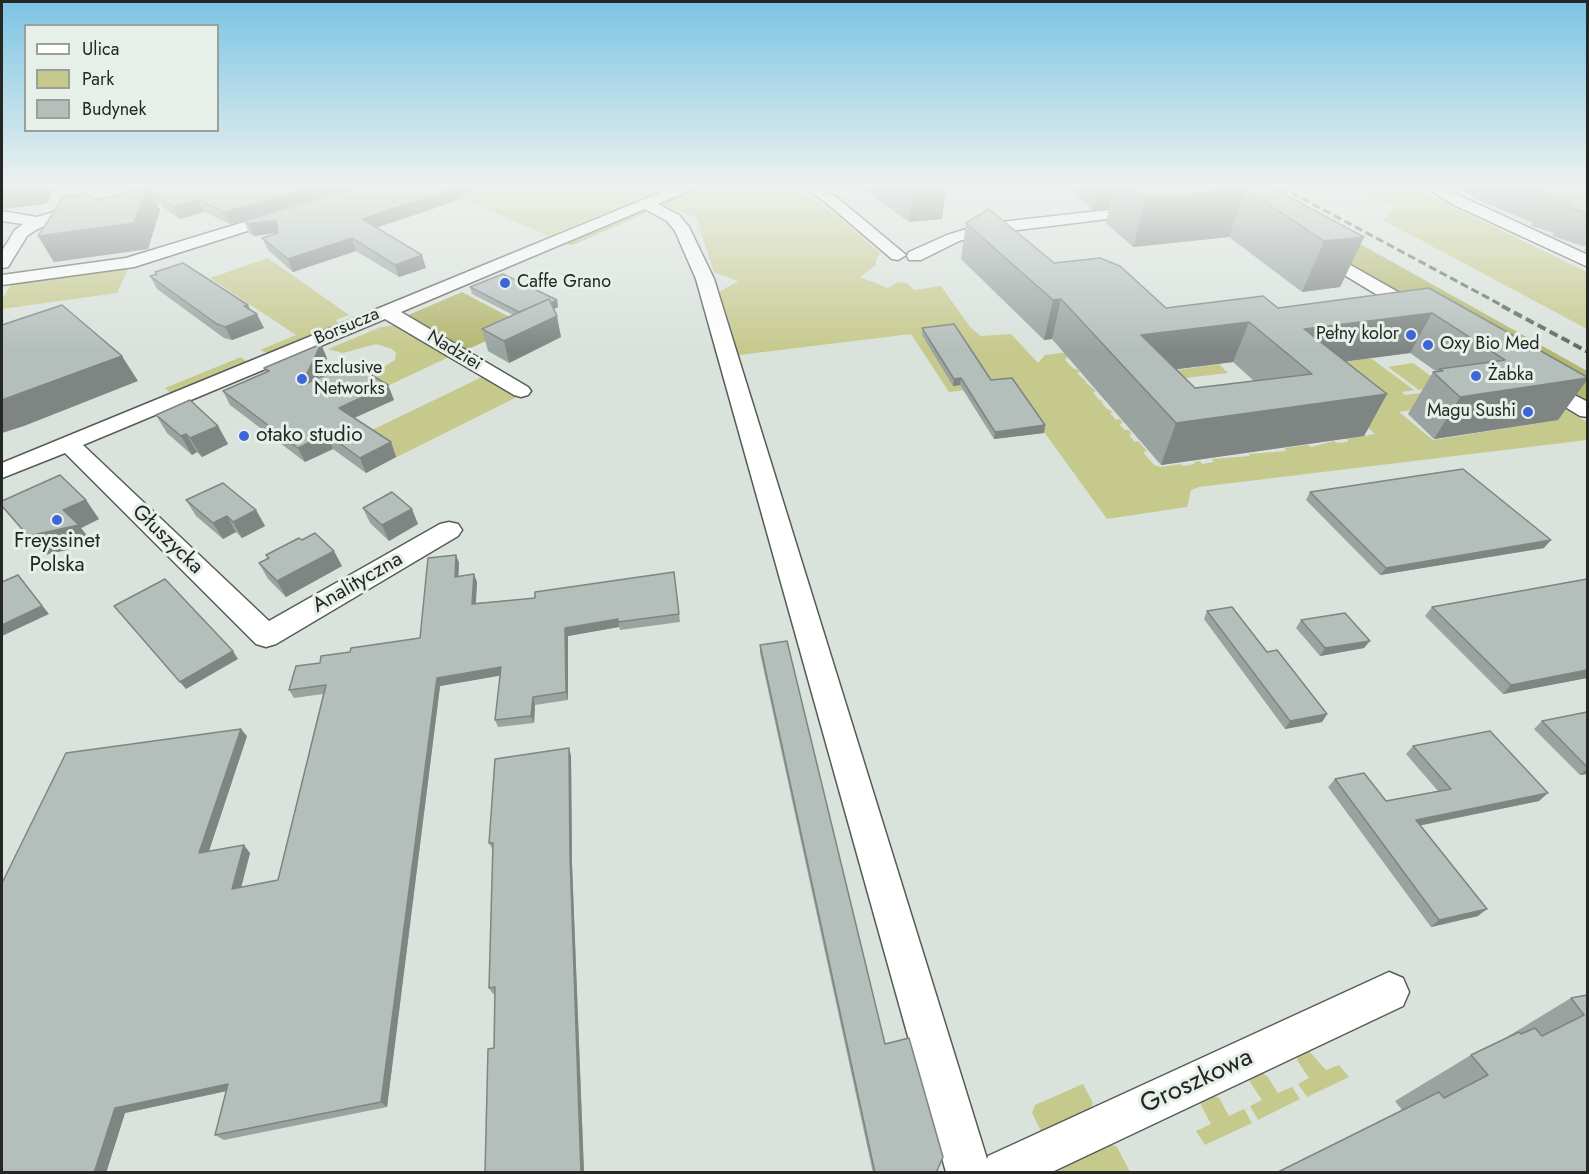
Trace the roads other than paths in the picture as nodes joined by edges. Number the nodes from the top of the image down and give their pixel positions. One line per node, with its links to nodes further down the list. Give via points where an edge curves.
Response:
1 (15, 242): 10 (street)
2 (197, 242): 11 (street, via 128,263)
3 (552, 242): 12 (street, Borsucza)
4 (688, 242): 22 (street, via 705,279)
5 (887, 242): 6 (street, via 906,256)
6 (943, 242)
7 (1544, 242): 9 (street)
8 (1305, 244): 13 (street)
9 (1587, 262)
10 (2, 263)
11 (2, 279)
12 (386, 311): 15 (street, Nadziei); 17 (street, Borsucza)
13 (1433, 320)
14 (1525, 374): 16 (street)
15 (521, 391)
16 (1587, 411)
17 (69, 444): 18 (street, Borsucza); 20 (street, Głuszycka)
18 (4, 469)
19 (450, 530): 20 (street, Analityczna)
20 (266, 636)
21 (1389, 992): 23 (street, Groszkowa)
22 (968, 1173)
23 (1004, 1173)

